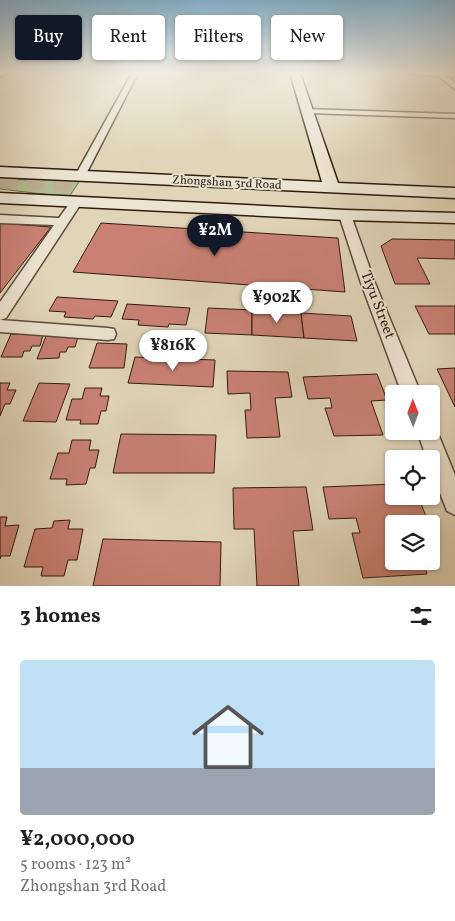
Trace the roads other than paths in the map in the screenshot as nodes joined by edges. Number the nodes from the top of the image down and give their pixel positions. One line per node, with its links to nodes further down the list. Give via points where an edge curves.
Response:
1 (121, 100): 6 (street)
2 (304, 100): 3 (main road)
3 (308, 111): 4 (street); 7 (main road)
4 (455, 116)
5 (3, 172): 6 (main road, Zhongshan 3rd Road)
6 (77, 188): 7 (main road, Zhongshan 3rd Road); 9 (main road, Zhongshan 3rd Road); 10 (main road, Zhongshan 3rd Road); 11 (main road, Zhongshan 3rd Road); 12 (main road, Zhongshan 3rd Road); 15 (street)
7 (332, 188): 8 (main road, Zhongshan 3rd Road)
8 (455, 193)
9 (0, 198)
10 (455, 199)
11 (455, 211)
12 (344, 215): 13 (main road, Zhongshan 3rd Road); 19 (street, Tiyu Street)
13 (455, 218)
14 (0, 219): 15 (street)
15 (63, 222): 16 (street)
16 (0, 314)
17 (0, 326): 18 (street)
18 (108, 334)
19 (408, 385)
20 (430, 440): 21 (street)
21 (455, 503)

